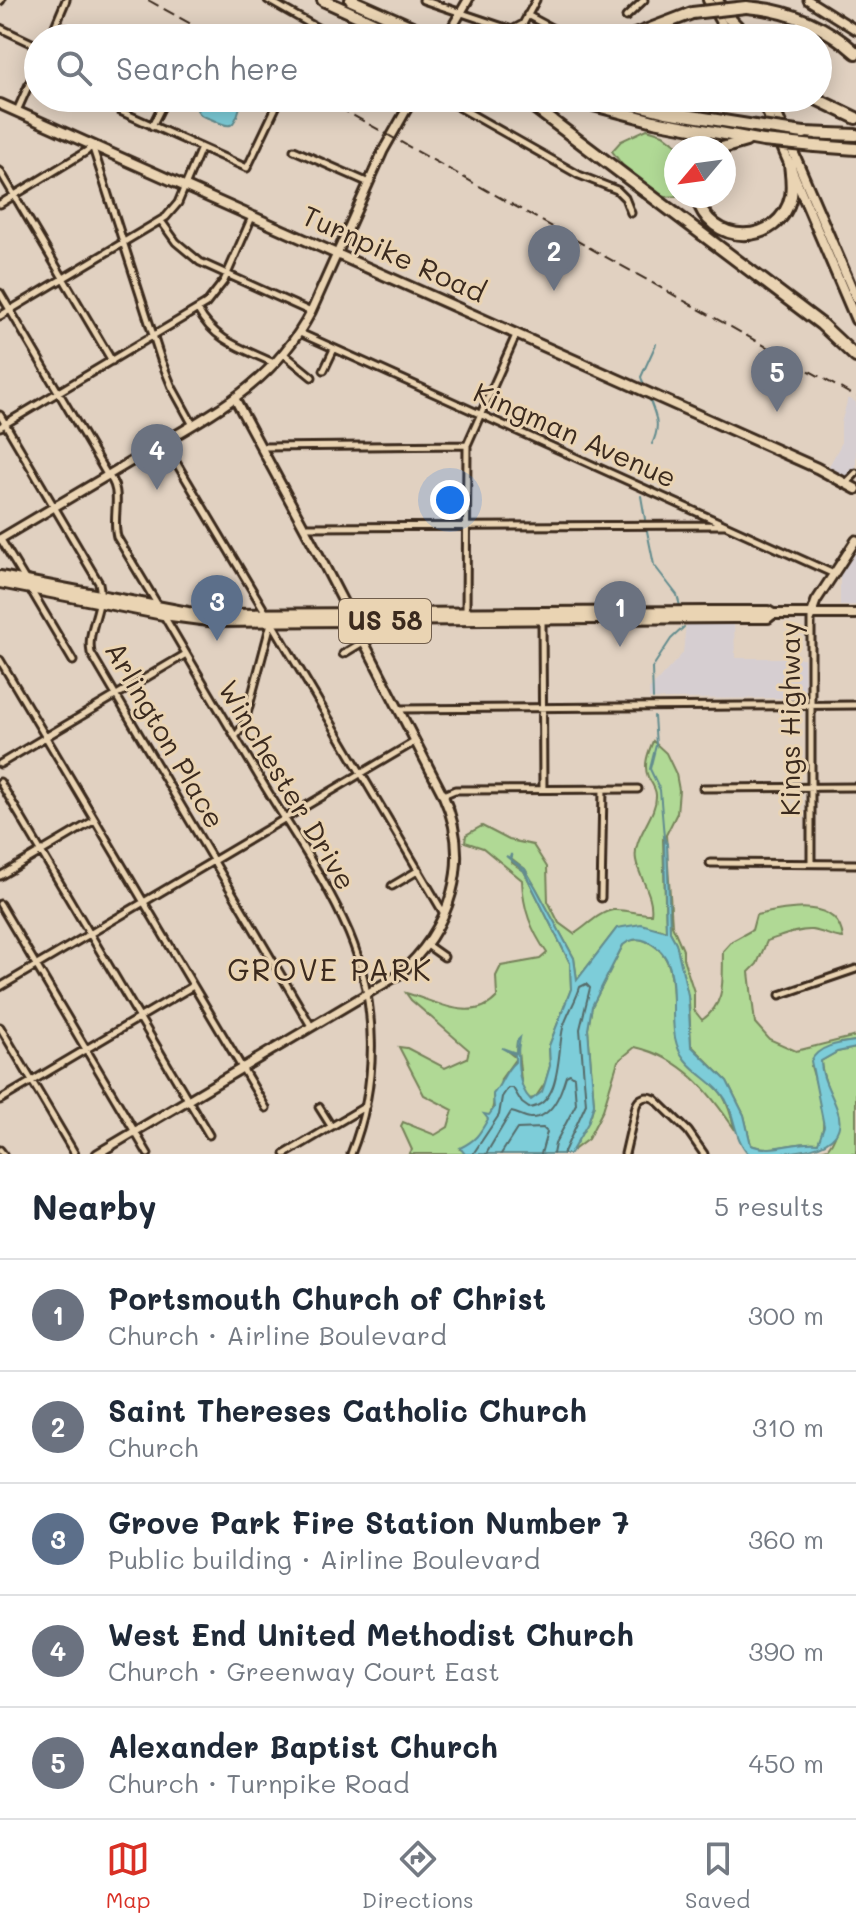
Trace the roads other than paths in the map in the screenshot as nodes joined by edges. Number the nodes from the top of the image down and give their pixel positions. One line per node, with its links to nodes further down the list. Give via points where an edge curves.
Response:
1 (66, 0): 16 (street)
2 (268, 0): 17 (street)
3 (323, 0): 18 (highway)
4 (351, 0): 19 (highway)
5 (423, 0): 12 (street)
6 (468, 0): 12 (street)
7 (536, 0): 13 (street)
8 (644, 0): 14 (street)
9 (708, 0): 25 (main road)
10 (718, 0): 15 (main road)
11 (808, 0): 30 (street)
12 (460, 14): 20 (street); 21 (street)
13 (527, 15): 22 (street); 23 (street)
14 (626, 17)
15 (728, 17): 26 (main road); 27 (highway)
16 (56, 24)
17 (310, 24)
18 (375, 24)
19 (405, 24)
20 (454, 24)
21 (492, 24)
22 (522, 24)
23 (544, 24)
24 (663, 24): 28 (highway, bridge, via 692,13 746,7)
25 (722, 24)
26 (732, 24)
27 (735, 24)
28 (812, 24)
29 (0, 28): 32 (street)
30 (856, 30)
31 (832, 35): 33 (highway, bridge)
32 (24, 39)
33 (856, 53)
34 (24, 95): 37 (street)
35 (0, 104): 37 (main road, Turnpike Road)
36 (832, 107): 48 (highway)
37 (17, 111): 53 (main road, Turnpike Road)
38 (122, 112): 49 (street)
39 (159, 112): 49 (street)
40 (274, 112): 54 (street, via 247,168)
41 (405, 112): 59 (street)
42 (468, 112): 64 (street, via 579,175 617,190)
43 (541, 112): 83 (highway, via 770,284)
44 (620, 112): 51 (highway)
45 (666, 112): 50 (highway, bridge, via 804,133)
46 (767, 112): 57 (main road)
47 (776, 112): 72 (main road)
48 (856, 118)
49 (152, 126): 54 (street)
50 (856, 135)
51 (751, 140): 52 (highway); 55 (highway, bridge)
52 (736, 144)
53 (92, 145): 60 (main road, Turnpike Road); 61 (street); 67 (street)
54 (201, 148): 60 (street)
55 (856, 149)
56 (294, 150): 59 (street)
57 (790, 164): 63 (highway, via 789,205 781,219 761,233 744,236 722,230); 77 (main road)
58 (0, 171): 61 (street)
59 (369, 183): 68 (street)
60 (186, 186): 65 (main road, Turnpike Road); 66 (street, via 175,209)
61 (14, 195): 62 (street); 70 (street)
62 (0, 204)
63 (702, 208)
64 (631, 213)
65 (252, 215): 68 (main road, Turnpike Road); 69 (street)
66 (161, 221): 67 (street); 69 (street, via 191,256)
67 (123, 243): 70 (street); 80 (street)
68 (338, 253): 75 (street); 79 (main road, Turnpike Road)
69 (227, 274): 74 (street); 75 (street)
70 (64, 278): 73 (street); 84 (street)
71 (0, 293): 73 (street, Winchester Drive)
72 (856, 298)
73 (10, 310): 76 (street); 88 (street, Winchester Drive)
74 (198, 310): 80 (street); 85 (street, via 220,337)
75 (311, 312): 78 (street)
76 (0, 316)
77 (856, 320)
78 (300, 333): 81 (street, Kingman Avenue); 82 (street)
79 (517, 333): 90 (street); 99 (main road, Turnpike Road)
80 (153, 336): 84 (street); 92 (street)
81 (334, 349): 86 (street); 90 (street, Kingman Avenue)
82 (284, 354): 85 (street); 87 (street)
83 (856, 357)
84 (112, 361): 88 (street)
85 (276, 364): 89 (street)
86 (324, 370)
87 (312, 377)
88 (59, 392): 93 (street); 98 (street, Winchester Drive)
89 (235, 399): 92 (street); 96 (street)
90 (481, 414): 95 (street); 102 (street, Kingman Avenue)
91 (0, 415): 93 (street)
92 (193, 425): 94 (street)
93 (3, 426): 101 (street)
94 (164, 442): 98 (street); 118 (street)
95 (467, 445): 96 (street); 104 (street)
96 (261, 447): 103 (street)
97 (856, 473): 99 (street)
98 (108, 475): 101 (street); 112 (street, Winchester Drive, via 117,487 117,537)
99 (846, 483): 100 (main road, Turnpike Road)
100 (856, 489)
101 (54, 507): 105 (street); 111 (street, via 99,583)
102 (726, 525): 104 (street); 107 (street, Kingman Avenue)
103 (305, 527): 104 (street); 117 (street)
104 (465, 527): 116 (street)
105 (0, 539): 110 (street)
106 (856, 540): 107 (street, Kings Highway)
107 (834, 574): 114 (street, Kings Highway)
108 (0, 576): 110 (main road, US 58)
109 (0, 583): 110 (main road, US 58)
110 (28, 585): 111 (main road, US 58); 123 (street)
111 (100, 599): 112 (main road, US 58); 124 (street, Arlington Place, via 90,647)
112 (161, 611): 118 (main road, US 58, via 216,622); 120 (street, Winchester Drive)
113 (856, 614): 114 (main road, US 58)
114 (811, 615): 115 (main road, US 58); 125 (street, Kings Highway)
115 (542, 616): 116 (main road, US 58); 127 (street)
116 (466, 617): 117 (main road, US 58)
117 (352, 618): 118 (main road, US 58); 119 (street)
118 (270, 619): 130 (street, via 244,725); 133 (street)
119 (364, 642): 121 (street); 128 (street)
120 (186, 654): 124 (street); 130 (street, Winchester Drive)
121 (343, 654)
122 (0, 660): 129 (street)
123 (73, 661)
124 (116, 695): 129 (street); 145 (street, Arlington Place)
125 (811, 705): 126 (street); 127 (street); 135 (street, Kings Highway)
126 (856, 705)
127 (543, 707): 128 (street); 138 (street)
128 (399, 709): 131 (street)
129 (46, 737): 132 (street); 143 (street)
130 (235, 737): 142 (street, Winchester Drive)
131 (416, 740): 133 (street); 141 (street)
132 (0, 764)
133 (361, 773): 142 (street); 149 (street)
134 (0, 782): 144 (street)
135 (811, 787): 136 (street); 137 (street); 147 (street, Kings Highway)
136 (856, 787)
137 (703, 788)
138 (543, 789): 139 (street); 141 (street, via 455,790)
139 (603, 789): 140 (street); 152 (street)
140 (638, 789)
141 (443, 795): 155 (street, via 455,827 458,860)
142 (284, 819): 145 (street); 163 (street, Winchester Drive, via 343,920)
143 (95, 820): 144 (street); 153 (street)
144 (41, 851): 150 (street); 156 (street)
145 (214, 861): 153 (street); 166 (street, Arlington Place)
146 (710, 863): 147 (street)
147 (811, 863): 148 (street)
148 (856, 864)
149 (419, 870): 151 (street); 155 (street)
150 (0, 876)
151 (392, 886)
152 (601, 898)
153 (144, 903): 156 (street); 161 (street)
154 (0, 904): 159 (street)
155 (445, 915): 157 (street)
156 (90, 934): 159 (street); 165 (street)
157 (427, 945): 158 (street); 163 (street, via 397,976)
158 (444, 957)
159 (36, 966): 162 (street); 168 (street)
160 (856, 969): 164 (street)
161 (193, 986): 165 (street); 169 (street)
162 (0, 987)
163 (367, 994): 166 (street); 173 (street, Winchester Drive, via 371,1049)
164 (780, 995)
165 (139, 1017): 168 (street); 172 (street)
166 (311, 1026): 169 (street)
167 (0, 1027): 170 (street)
168 (86, 1049): 170 (street); 177 (street)
169 (242, 1068): 172 (street); 175 (street)
170 (32, 1081): 171 (street); 179 (street)
171 (0, 1100)
172 (189, 1100): 177 (street); 178 (street)
173 (366, 1106): 176 (street); 183 (street, Winchester Drive)
174 (319, 1107): 176 (street)
175 (266, 1108)
176 (331, 1126): 182 (street)
177 (135, 1132): 180 (street); 181 (street)
178 (209, 1135)
179 (75, 1154)
180 (97, 1154)
181 (148, 1154)
182 (285, 1154)
183 (351, 1154)
184 (625, 1154): 185 (street, via 636,1106 648,1097 688,1131)
185 (704, 1154)

